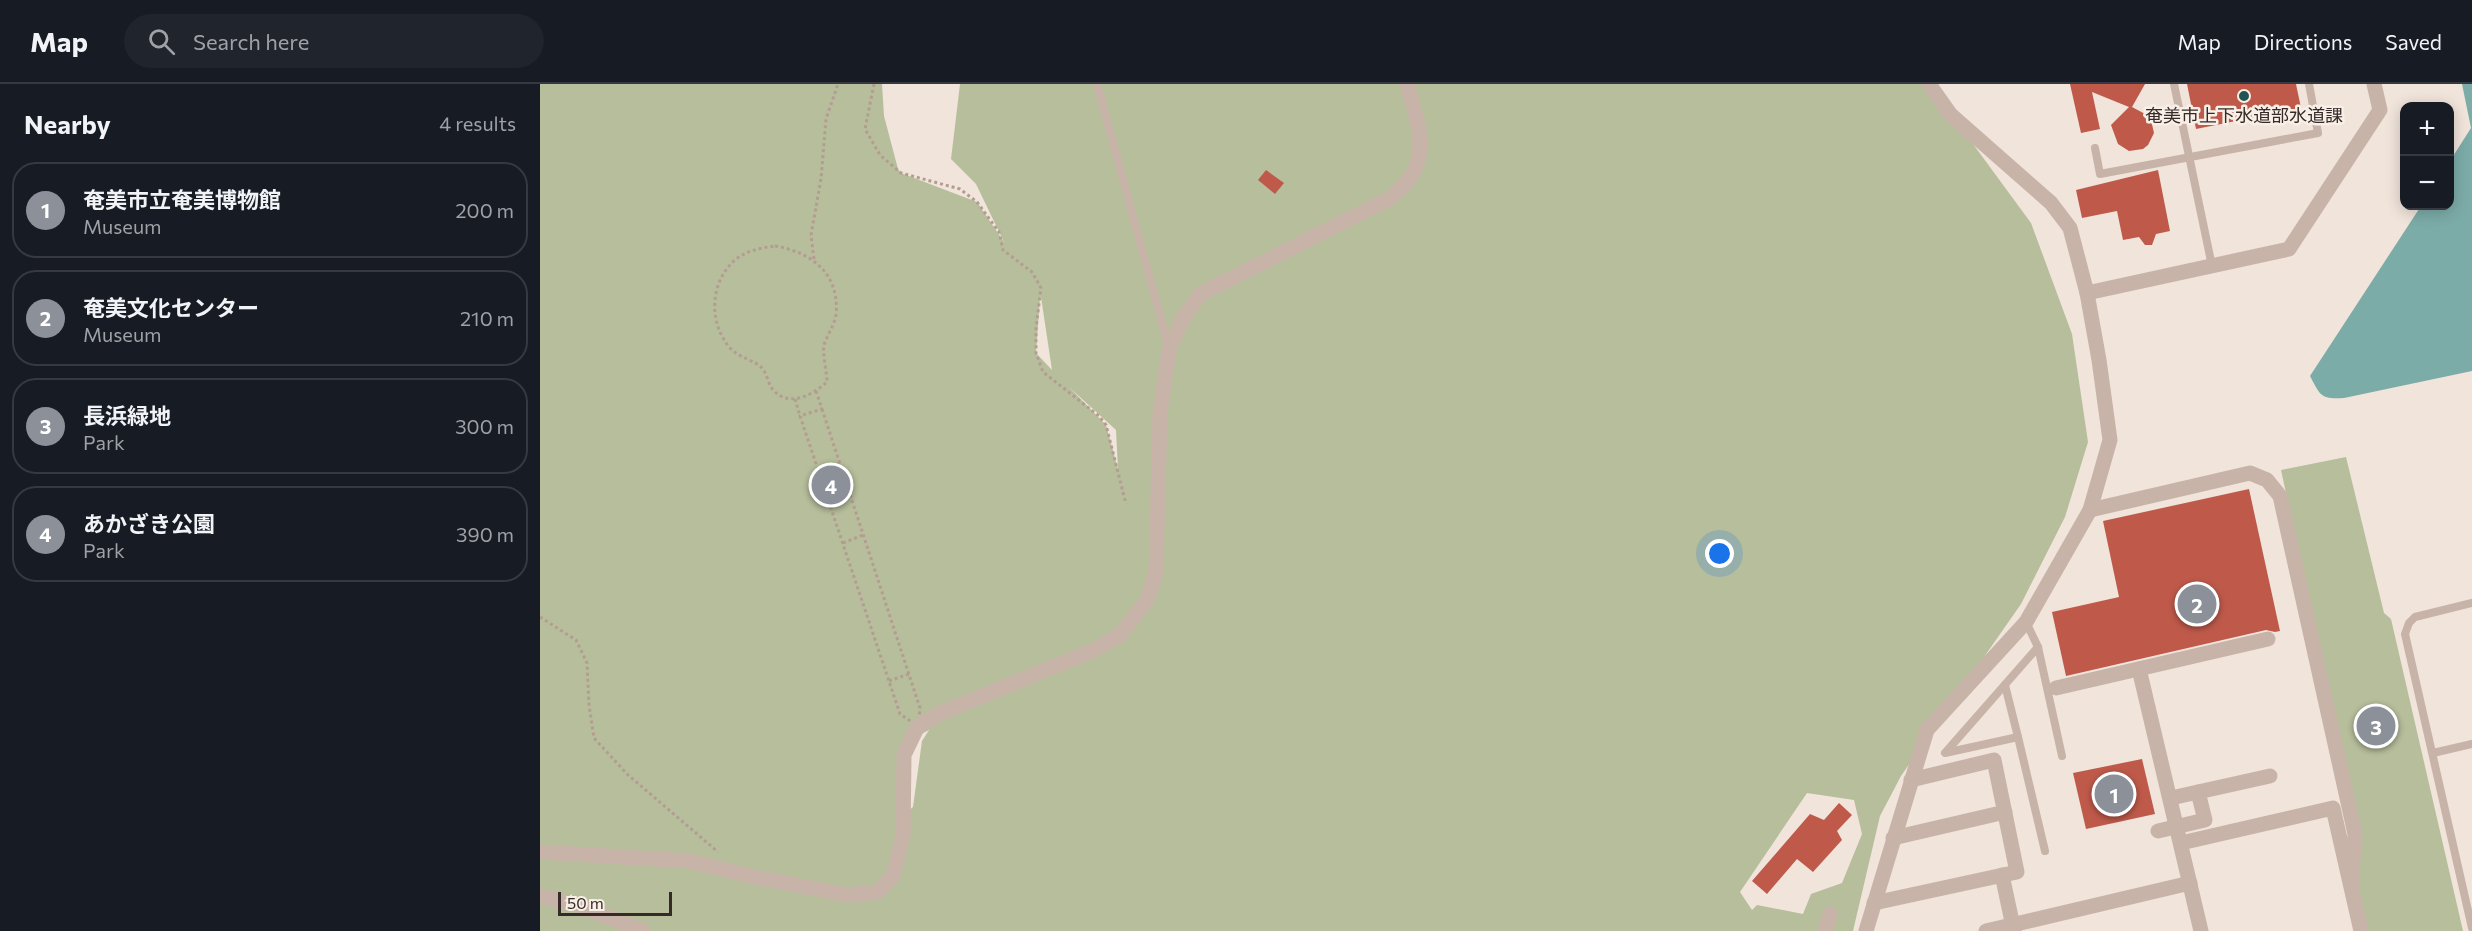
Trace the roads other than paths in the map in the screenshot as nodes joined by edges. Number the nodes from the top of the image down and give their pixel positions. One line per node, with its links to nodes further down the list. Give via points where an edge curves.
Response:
1 (1097, 84): 11 (lane)
2 (1407, 84): 11 (street, via 1421,132 1412,176 1389,199 1200,294 1183,318)
3 (1929, 84): 10 (street, via 1951,115 2051,203 2070,228)
4 (2174, 84): 8 (lane)
5 (2309, 84): 8 (lane, via 2319,132)
6 (2374, 84): 9 (street, via 2380,110 2289,249)
7 (2095, 148): 8 (lane, via 2100,174)
8 (2188, 156): 9 (lane)
9 (2212, 266): 10 (street)
10 (2087, 293): 12 (street, via 2110,440)
11 (1169, 349): 34 (street, via 1160,413 1156,573 1147,600 1121,634 1092,651 918,726 904,755 903,836 894,876 878,892 847,896 689,861)
12 (2090, 510): 14 (street); 37 (street, via 2250,473 2267,480 2280,496 2355,834)
13 (2472, 603): 22 (lane, via 2415,617 2405,634)
14 (2026, 622): 16 (lane); 25 (street, via 1927,730)
15 (2268, 639): 17 (street)
16 (2038, 647): 18 (lane); 23 (lane)
17 (2139, 669): 19 (street); 27 (street)
18 (2005, 685): 20 (lane); 20 (lane, via 1945,753)
19 (2056, 688)
20 (2018, 737): 33 (lane)
21 (2472, 744): 22 (lane)
22 (2433, 753): 42 (lane)
23 (2062, 756)
24 (2270, 776): 26 (street)
25 (1911, 780): 28 (street, via 1994,760); 31 (street)
26 (2198, 792): 27 (street); 29 (street, via 2205,820)
27 (2171, 798): 29 (street)
28 (2005, 812): 31 (street); 35 (street, via 2017,872)
29 (2177, 826): 30 (street); 32 (street)
30 (2158, 831)
31 (1893, 838): 39 (street)
32 (2181, 843): 36 (street); 37 (street, via 2333,808)
33 (2044, 851)
34 (540, 852)
35 (2002, 875): 39 (street); 41 (street)
36 (2190, 883): 41 (street); 47 (street)
37 (2351, 884): 48 (street)
38 (540, 896): 43 (street, via 577,905)
39 (1874, 903): 45 (street)
40 (1830, 914): 44 (street)
41 (2013, 928): 46 (street)
42 (2472, 928)
43 (643, 931)
44 (1824, 931)
45 (1866, 931)
46 (1986, 931)
47 (2200, 931)
48 (2361, 931)

